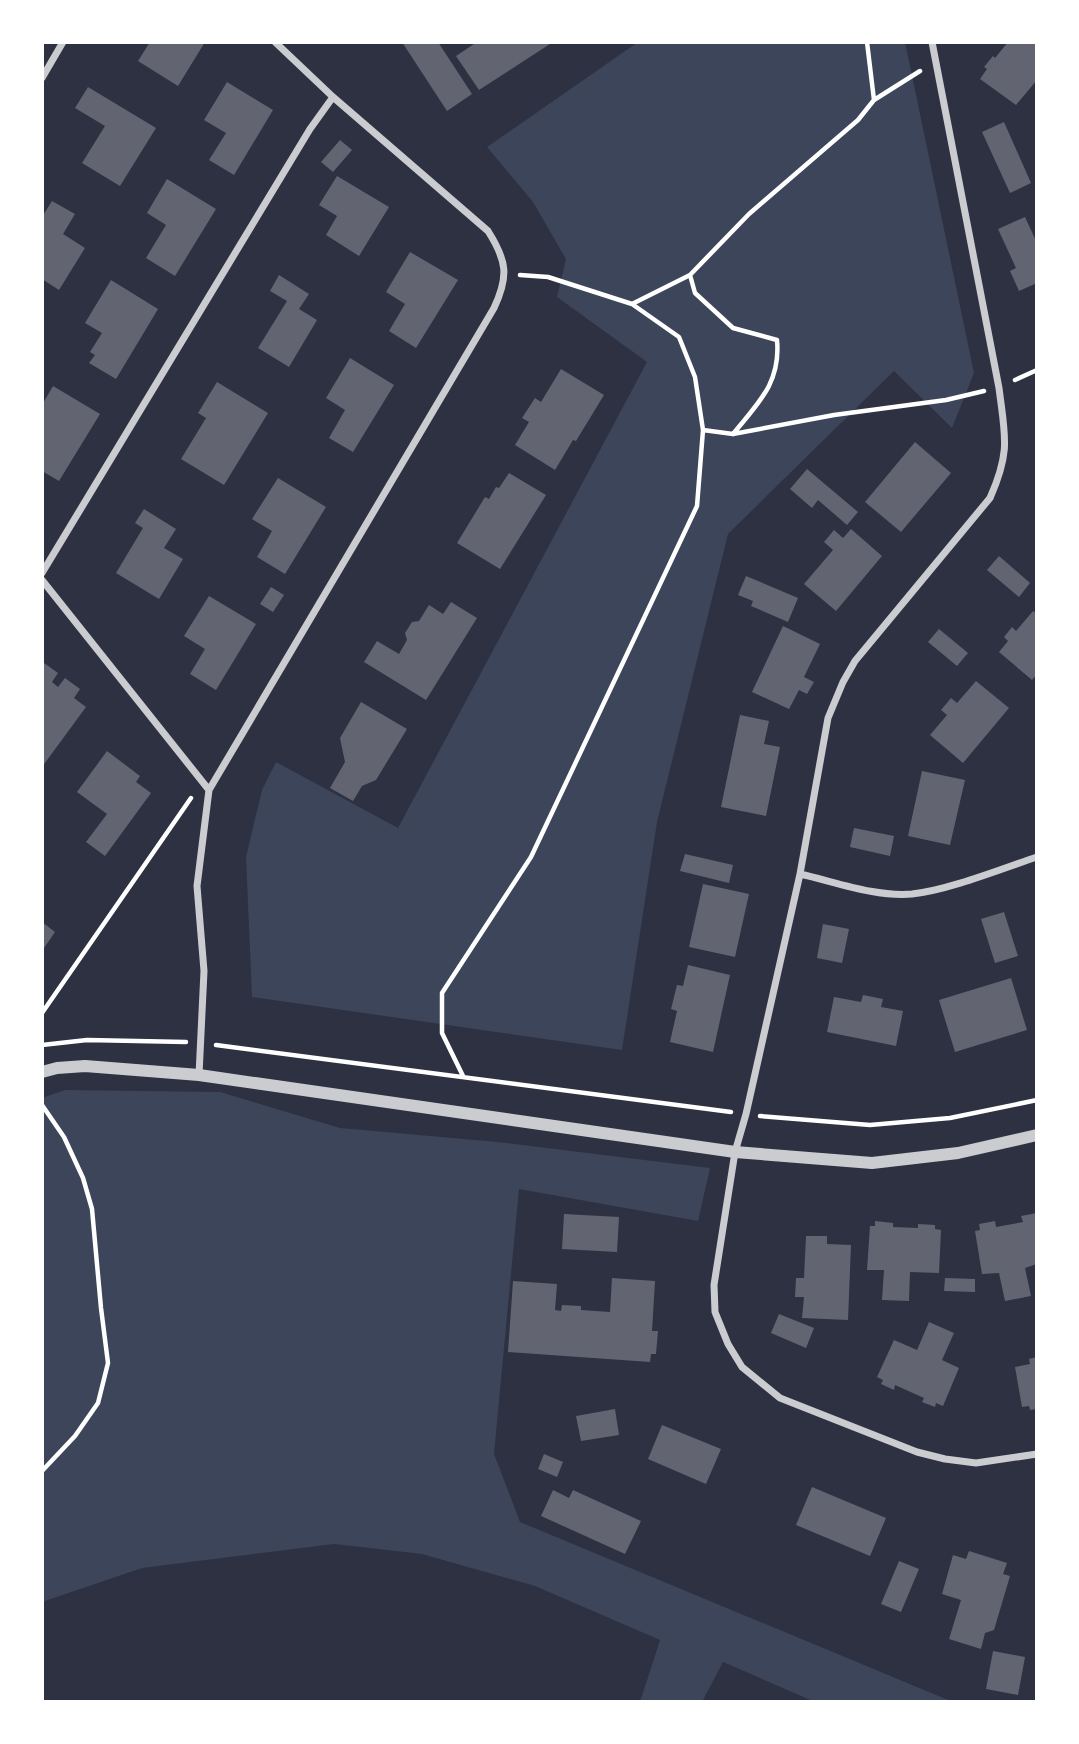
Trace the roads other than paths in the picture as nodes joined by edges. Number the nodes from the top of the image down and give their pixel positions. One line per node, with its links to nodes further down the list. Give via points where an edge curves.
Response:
1 (63, 42): 4 (street)
2 (275, 42): 5 (street)
3 (932, 42): 10 (street, via 999,387 1006,445 1002,472 990,498 855,661 843,682 828,719)
4 (42, 78)
5 (333, 97): 6 (street); 8 (street, via 488,231 501,251 506,274 494,308)
6 (42, 573)
7 (42, 580): 8 (street)
8 (209, 790): 12 (street, via 197,886 204,971)
9 (1037, 858): 10 (street, via 911,894 875,892)
10 (800, 874): 14 (street)
11 (42, 1072): 12 (street, via 98,1066)
12 (199, 1075): 14 (street)
13 (1037, 1135): 14 (street, via 958,1153 872,1163)
14 (735, 1152): 15 (street, via 714,1285 715,1312 742,1367 780,1398 917,1452 976,1463)
15 (1037, 1454)

